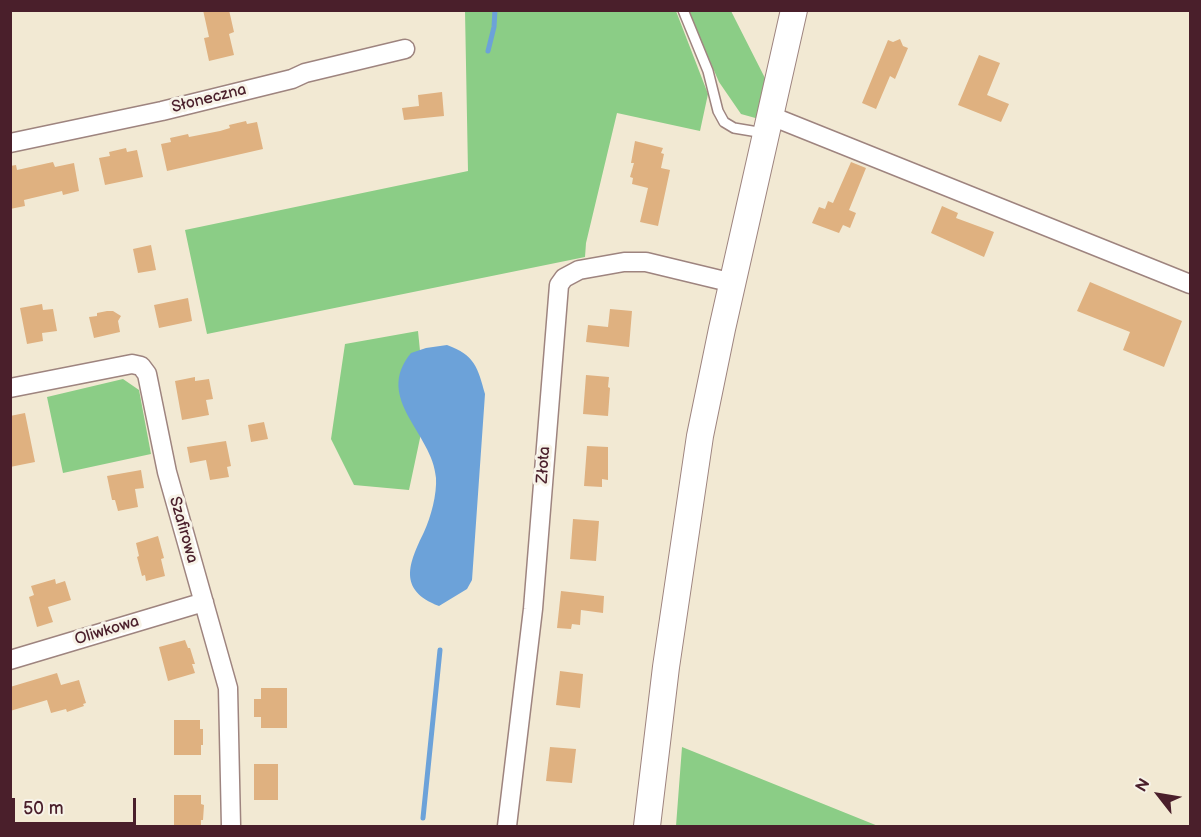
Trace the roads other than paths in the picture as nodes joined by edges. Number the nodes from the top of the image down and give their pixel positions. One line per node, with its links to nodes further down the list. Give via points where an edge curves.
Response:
1 (683, 10): 4 (lane, via 724,122 734,128)
2 (794, 10): 4 (street)
3 (405, 49): 5 (street, Słoneczna, via 162,111)
4 (768, 124): 6 (street); 7 (street)
5 (10, 143)
6 (733, 283): 12 (street, Złota, via 646,262 624,262 579,270 559,285 533,609); 13 (street, via 700,436)
7 (1191, 284)
8 (10, 388): 9 (street, Szafirowa, via 132,364 141,366 147,374 167,472)
9 (204, 602): 10 (street, Oliwkowa); 11 (street, Szafirowa, via 228,688)
10 (10, 660)
11 (231, 826)
12 (507, 826)
13 (647, 826)

